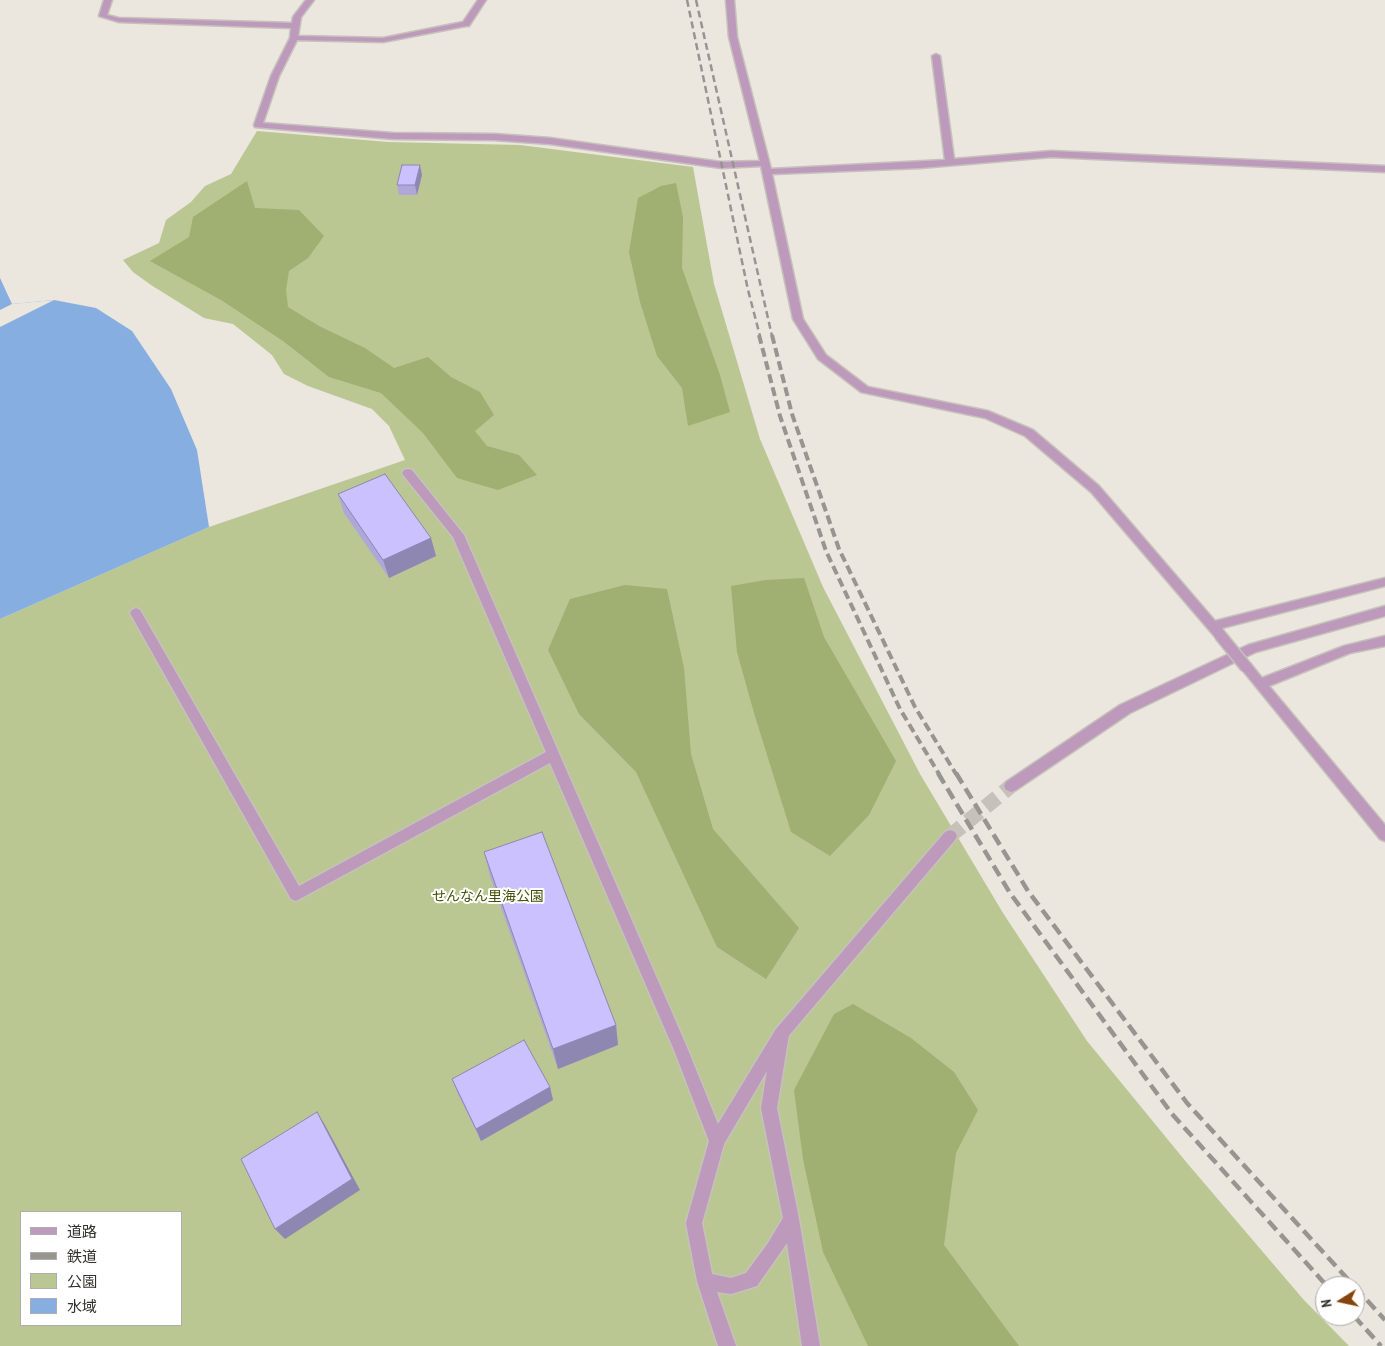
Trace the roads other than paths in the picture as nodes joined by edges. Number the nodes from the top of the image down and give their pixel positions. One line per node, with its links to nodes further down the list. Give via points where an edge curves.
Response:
1 (108, 0): 5 (street, via 103,16 119,20)
2 (310, 0): 5 (street, via 297,17)
3 (482, 0): 6 (street, via 466,24 383,40)
4 (730, 0): 9 (street, via 733,37)
5 (296, 26): 6 (street)
6 (294, 38): 9 (street, via 274,76 258,125 393,136 522,139)
7 (936, 56): 8 (street)
8 (950, 162): 9 (street); 10 (street, via 1051,154)
9 (766, 168): 15 (street, via 798,319 822,357 865,390 988,415 1029,432 1095,488)
10 (1385, 169)
11 (408, 473): 18 (street, via 458,535)
12 (1385, 582): 15 (street, via 1313,599)
13 (1385, 611): 19 (street, via 1252,648 1125,709)
14 (136, 613): 18 (street, via 296,895)
15 (1217, 631): 17 (street, bridge)
16 (1385, 641): 17 (street, via 1348,650)
17 (1260, 684): 20 (street)
18 (554, 754): 23 (street)
19 (1011, 786)
20 (1385, 835)
21 (950, 836): 22 (street)
22 (781, 1034): 23 (street); 24 (street, via 770,1108)
23 (717, 1142): 25 (street, via 694,1223)
24 (791, 1219): 25 (street, via 751,1280 731,1286); 27 (street)
25 (705, 1281): 26 (street)
26 (727, 1346)
27 (811, 1346)

